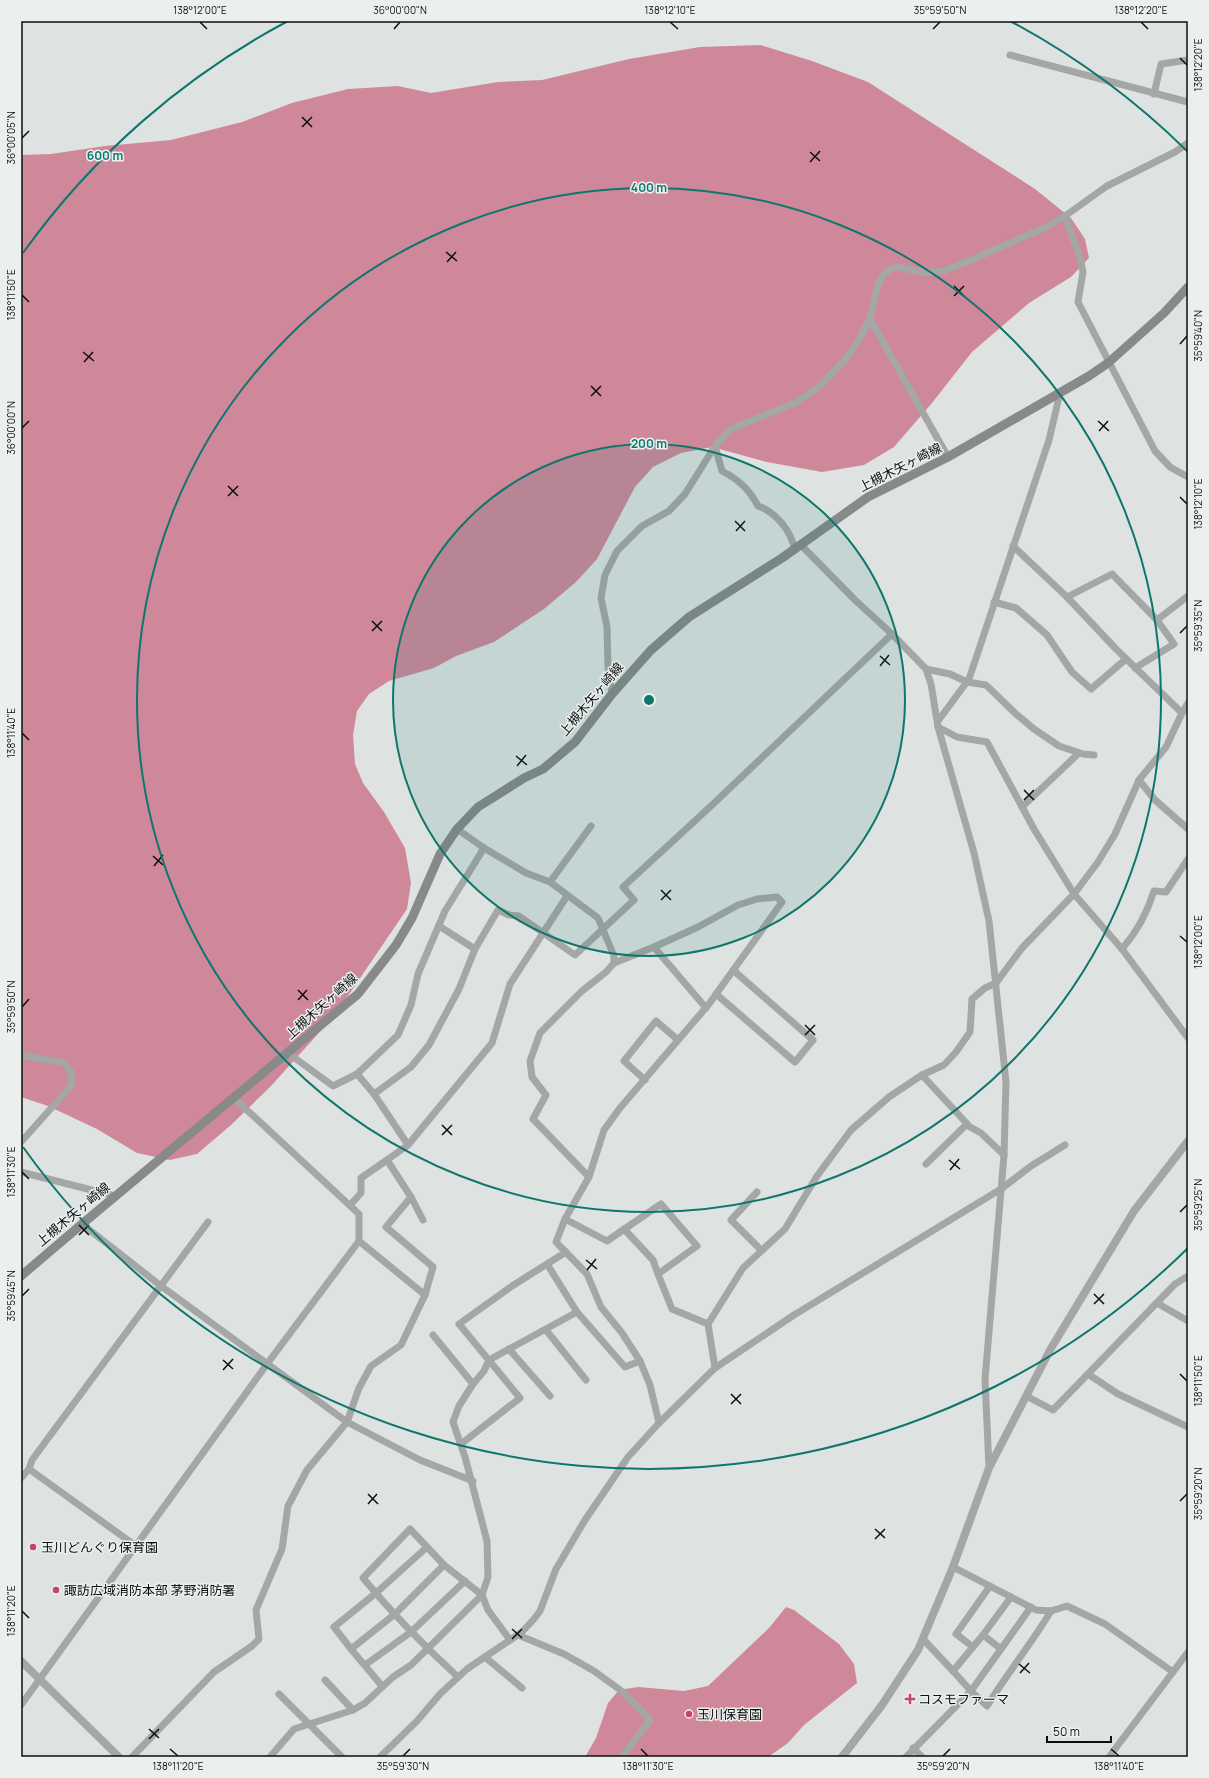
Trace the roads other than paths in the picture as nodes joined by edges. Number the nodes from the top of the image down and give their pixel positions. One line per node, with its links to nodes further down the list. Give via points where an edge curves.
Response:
1 (1010, 55): 3 (street)
2 (1188, 60): 3 (street, via 1161,64)
3 (1154, 94): 4 (street)
4 (1188, 102)
5 (1188, 143): 6 (street, via 1107,186)
6 (1065, 216): 8 (street, via 1046,227 943,272 926,273 899,267 890,269 878,285); 9 (street, via 1083,272 1078,302)
7 (1188, 287): 9 (main road, 上槻木矢ヶ崎線, via 1164,313)
8 (870, 319): 11 (street, via 844,362 820,387 795,403 730,429); 12 (street)
9 (1108, 363): 10 (main road, 上槻木矢ヶ崎線); 13 (street, via 1155,451 1170,467)
10 (1060, 393): 12 (main road, 上槻木矢ヶ崎線); 14 (street, via 1049,440)
11 (715, 446): 15 (street, via 722,471 749,490 758,506 775,514); 25 (street, via 685,494 669,511 642,526 631,536 617,551 605,575 601,598 607,627)
12 (948, 457): 15 (main road, 上槻木矢ヶ崎線, via 868,497)
13 (1188, 477)
14 (1013, 546): 17 (street); 18 (street)
15 (798, 547): 20 (street); 25 (main road, 上槻木矢ヶ崎線, via 688,617 650,650)
16 (1188, 596): 19 (street)
17 (1067, 597): 19 (street, via 1112,574); 21 (street)
18 (994, 602): 21 (street, via 1016,608 1047,635 1072,672 1091,689); 24 (street)
19 (1157, 620): 22 (street, via 1174,644)
20 (892, 634): 23 (street); 42 (street, via 622,887 634,900)
21 (1126, 659): 22 (street)
22 (1135, 668): 27 (street)
23 (926, 669): 24 (street, via 950,674); 28 (street)
24 (967, 682): 28 (street); 29 (street, via 986,685 1034,730 1059,746)
25 (612, 694): 34 (main road, 上槻木矢ヶ崎線, via 575,742 543,769 478,807)
26 (1188, 703): 27 (street)
27 (1182, 713): 31 (street, via 1166,746)
28 (938, 724): 32 (street, via 957,737 987,742); 49 (street, via 975,860 993,942)
29 (1079, 753): 30 (street); 32 (street)
30 (1094, 755)
31 (1139, 780): 35 (street, via 1154,800); 39 (street, via 1115,834)
32 (1022, 807): 39 (street)
33 (591, 826): 38 (street)
34 (457, 829): 36 (street); 54 (main road, 上槻木矢ヶ崎線, via 440,854 412,918 383,964 358,994)
35 (1188, 829)
36 (484, 848): 38 (street, via 526,873); 41 (street)
37 (1188, 859): 46 (street, via 1166,892 1154,891 1133,936)
38 (550, 882): 40 (street)
39 (1074, 894): 46 (street); 49 (street, via 1022,948)
40 (567, 896): 42 (street, via 598,918); 43 (street)
41 (439, 926): 45 (street); 56 (street, via 418,974 412,1005 398,1035)
42 (603, 930): 43 (street, via 575,955); 47 (street, via 614,956)
43 (544, 933): 45 (street, via 519,916 498,910); 65 (street, via 510,984 492,1043)
44 (654, 947): 47 (street); 48 (street, via 738,905 757,899 777,897 782,902); 51 (street)
45 (475, 949): 59 (street, via 459,989 430,1045 411,1067)
46 (1122, 949): 52 (street)
47 (614, 963): 70 (street, via 540,1033 530,1061 532,1077 546,1095 533,1119)
48 (733, 970): 50 (street); 50 (street, via 813,1040 795,1062)
49 (996, 983): 57 (street, via 972,999 970,1032 956,1052 944,1065); 66 (street, via 1006,1082)
50 (716, 994): 51 (street)
51 (706, 1008): 53 (street)
52 (1188, 1038)
53 (678, 1040): 58 (street); 58 (street, via 656,1021 624,1061)
54 (288, 1053): 56 (street, via 333,1086); 60 (main road, 上槻木矢ヶ崎線)
55 (21, 1055): 63 (street, via 64,1063 72,1074 71,1086)
56 (357, 1074): 59 (street)
57 (922, 1075): 61 (street); 82 (street, via 889,1097 851,1130 785,1229)
58 (645, 1080): 70 (street, via 604,1130)
59 (374, 1094): 65 (street)
60 (234, 1098): 73 (main road, 上槻木矢ヶ崎線); 75 (street)
61 (967, 1124): 66 (street, via 981,1133); 68 (street)
62 (1188, 1141): 105 (street, via 1134,1211 1050,1350)
63 (21, 1142)
64 (1065, 1144): 71 (street)
65 (408, 1145): 67 (street)
66 (1004, 1155): 71 (street)
67 (387, 1160): 74 (street); 75 (street, via 361,1178 361,1192)
68 (926, 1164)
69 (21, 1172): 73 (street)
70 (589, 1177): 76 (street)
71 (1001, 1189): 100 (street, via 794,1315); 110 (street, via 985,1379)
72 (757, 1192): 82 (street, via 731,1220)
73 (115, 1196): 79 (main road, 上槻木矢ヶ崎線)
74 (411, 1197): 77 (street); 89 (street, via 386,1227 433,1267)
75 (351, 1204): 81 (street, via 359,1214)
76 (565, 1219): 80 (street, via 607,1241); 83 (street, via 556,1242)
77 (423, 1220)
78 (208, 1222): 88 (street)
79 (82, 1224): 86 (main road, 上槻木矢ヶ崎線); 88 (street)
80 (624, 1229): 85 (street, via 653,1260); 85 (street, via 661,1204 697,1246)
81 (359, 1241): 89 (street); 99 (street)
82 (761, 1250): 93 (street, via 743,1268)
83 (566, 1252): 84 (street); 98 (street, via 587,1274 601,1307)
84 (546, 1264): 91 (street); 97 (street, via 459,1324)
85 (658, 1274): 93 (street, via 672,1310)
86 (21, 1276)
87 (1188, 1276): 90 (street, via 1175,1284)
88 (161, 1286): 99 (street); 111 (street, via 32,1460)
89 (425, 1295): 106 (street, via 401,1345 371,1366 359,1388)
90 (1157, 1303): 92 (street); 101 (street)
91 (577, 1312): 94 (street); 98 (street, via 625,1367)
92 (1188, 1321)
93 (708, 1324): 100 (street)
94 (546, 1330): 96 (street); 102 (street)
95 (433, 1335): 103 (street)
96 (509, 1349): 97 (street); 104 (street)
97 (488, 1360): 103 (street, via 484,1371); 109 (street, via 520,1398)
98 (640, 1361): 107 (street, via 650,1384)
99 (268, 1364): 106 (street); 114 (street)
100 (716, 1368): 107 (street)
101 (1088, 1374): 105 (street, via 1053,1410); 108 (street, via 1118,1394)
102 (586, 1380)
103 (473, 1384): 109 (street, via 459,1406 453,1422)
104 (550, 1396)
105 (1026, 1396): 110 (street)
106 (347, 1422): 113 (street, via 420,1460); 153 (street, via 307,1470 288,1506 282,1549 256,1610 259,1639 214,1672)
107 (659, 1423): 127 (street, via 628,1457 600,1496 556,1569 540,1611)
108 (1188, 1427)
109 (461, 1444): 113 (street)
110 (989, 1468): 117 (street)
111 (29, 1469): 112 (street); 114 (street)
112 (21, 1478)
113 (472, 1481): 121 (street, via 488,1546 488,1577)
114 (136, 1546): 142 (street)
115 (427, 1547): 116 (street); 120 (street); 120 (street, via 410,1529 363,1578)
116 (444, 1565): 118 (street); 125 (street)
117 (953, 1568): 119 (street); 129 (street)
118 (465, 1581): 121 (street); 126 (street)
119 (990, 1586): 122 (street); 131 (street, via 956,1634)
120 (376, 1593): 125 (street); 132 (street, via 334,1627)
121 (482, 1595): 130 (street, via 488,1610); 134 (street)
122 (1010, 1597): 123 (street); 128 (street)
123 (1030, 1607): 124 (street); 133 (street)
124 (1051, 1611): 140 (street, via 1067,1606 1105,1624); 146 (street, via 1034,1639 1004,1677 987,1706)
125 (395, 1614): 126 (street); 132 (street)
126 (411, 1632): 134 (street); 138 (street)
127 (518, 1635): 130 (street); 157 (street, via 564,1654 594,1671 623,1692 650,1720)
128 (983, 1635): 131 (street); 133 (street)
129 (923, 1639): 139 (street); 158 (street, via 882,1705)
130 (510, 1640): 136 (street)
131 (973, 1647): 139 (street)
132 (351, 1649): 138 (street)
133 (1001, 1649): 146 (street)
134 (428, 1650): 141 (street); 144 (street)
135 (1188, 1652): 140 (street)
136 (485, 1657): 141 (street); 145 (street)
137 (21, 1661): 142 (street)
138 (365, 1665): 144 (street)
139 (953, 1671): 146 (street)
140 (1173, 1672): 161 (street)
141 (458, 1677): 156 (street)
142 (41, 1680): 148 (street); 152 (street)
143 (325, 1680): 149 (street)
144 (382, 1686): 149 (street, via 365,1703)
145 (522, 1688)
146 (971, 1691): 151 (street)
147 (279, 1694): 150 (street)
148 (21, 1705)
149 (353, 1710): 150 (street)
150 (310, 1724): 154 (street, via 294,1729); 155 (street)
151 (913, 1748): 159 (street); 160 (street)
152 (119, 1757)
153 (132, 1757)
154 (270, 1757)
155 (342, 1757)
156 (380, 1757)
157 (622, 1757)
158 (842, 1757)
159 (906, 1757)
160 (922, 1757)
161 (1109, 1757)

